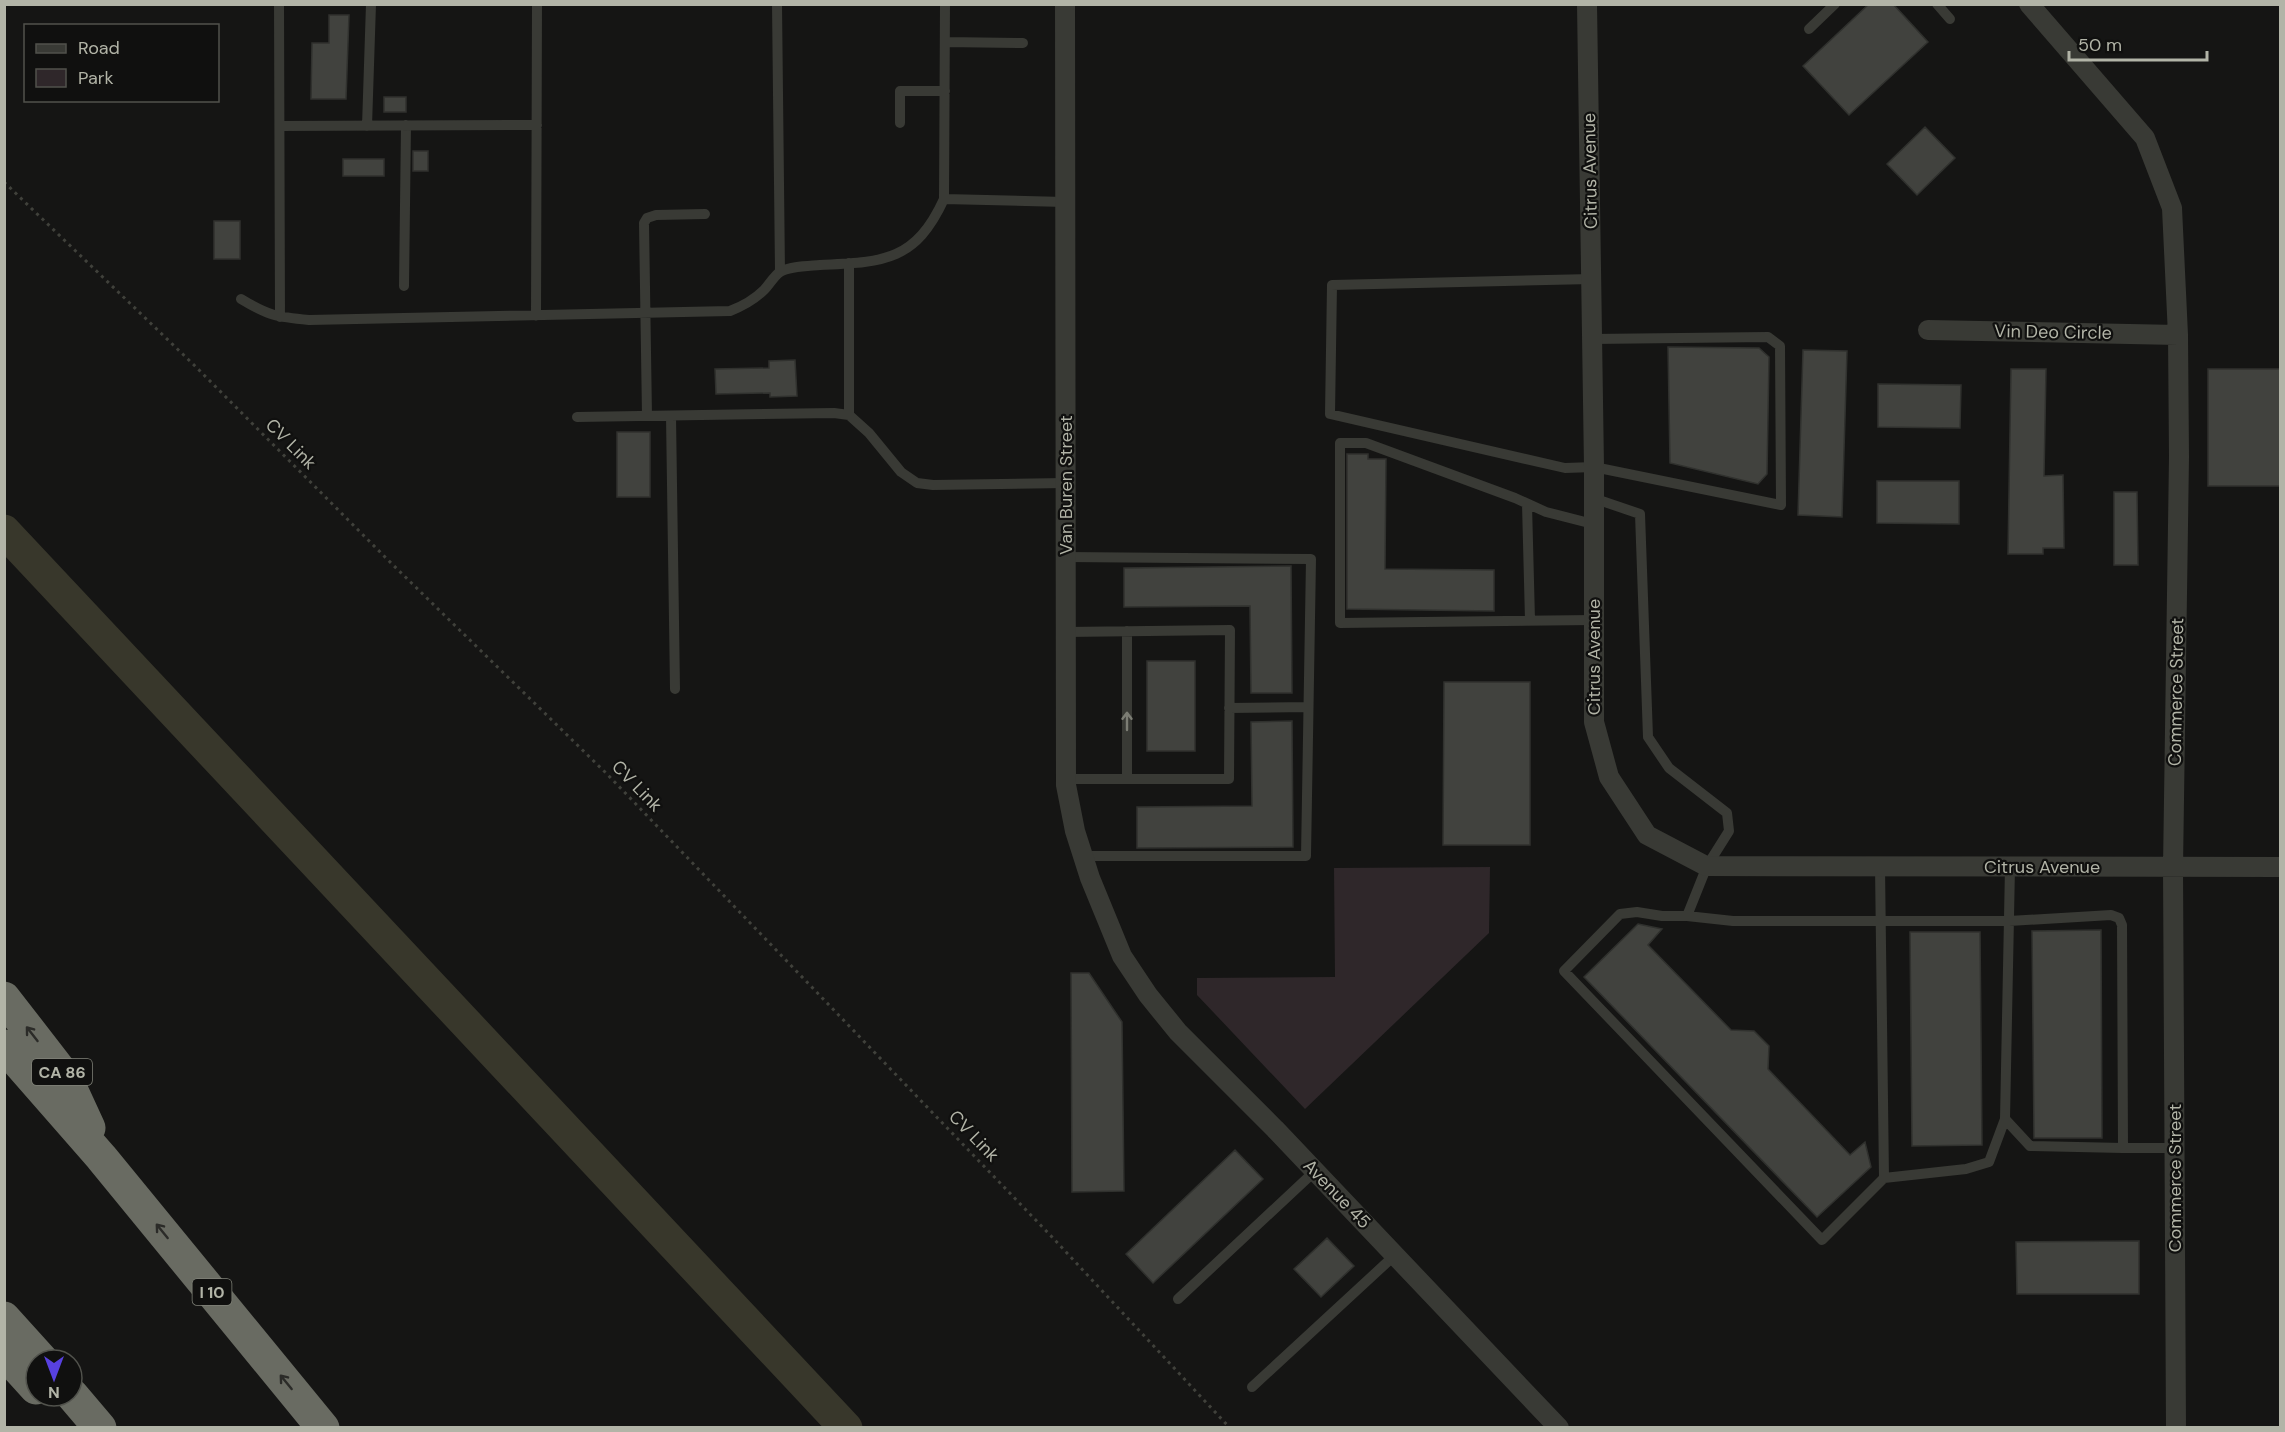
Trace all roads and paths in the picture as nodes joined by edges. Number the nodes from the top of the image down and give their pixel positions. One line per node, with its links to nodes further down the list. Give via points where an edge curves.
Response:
1 (279, 4): 19 (lane)
2 (370, 4): 20 (lane)
3 (537, 4): 18 (lane)
4 (777, 4): 26 (lane)
5 (945, 4): 13 (lane)
6 (1065, 4): 23 (street, Van Buren Street)
7 (1587, 4): 27 (street, Citrus Avenue)
8 (1835, 4): 12 (lane)
9 (1936, 4): 11 (lane)
10 (2029, 4): 34 (street, Commerce Street, via 2145,138 2172,208)
11 (1950, 19)
12 (1809, 29)
13 (945, 42): 14 (lane); 15 (lane)
14 (1023, 43)
15 (945, 91): 16 (lane, via 900,91); 22 (lane)
16 (900, 123)
17 (406, 125): 18 (lane); 20 (lane); 28 (lane)
18 (537, 125): 31 (lane)
19 (280, 126): 20 (lane); 32 (lane)
20 (367, 126)
21 (4, 182): 85 (path, CV Link, via 606,773)
22 (944, 199): 23 (lane); 25 (lane, via 922,237 900,252 878,261)
23 (1065, 202): 41 (street, Van Buren Street)
24 (705, 214): 30 (lane, via 656,214 644,223)
25 (849, 263): 26 (lane); 36 (lane)
26 (780, 272): 30 (lane, via 748,304 730,311)
27 (1592, 279): 35 (street, Citrus Avenue); 40 (lane, via 1332,285 1330,414 1565,468)
28 (404, 286)
29 (241, 299): 32 (lane, via 266,314)
30 (646, 314): 31 (lane); 37 (lane)
31 (536, 316): 32 (lane, via 309,320)
32 (280, 317)
33 (1928, 330): 34 (street, Vin Deo Circle)
34 (2178, 335): 60 (street, Commerce Street)
35 (1592, 339): 40 (street, Citrus Avenue); 40 (lane, via 1768,337 1780,346 1781,504)
36 (849, 415): 38 (lane); 41 (lane, via 901,472 917,483)
37 (647, 416): 38 (lane); 39 (lane)
38 (671, 416): 50 (lane)
39 (577, 417)
40 (1594, 467): 42 (street, Citrus Avenue)
41 (1065, 483): 45 (street, Van Buren Street)
42 (1593, 498): 44 (street, Citrus Avenue); 56 (lane, via 1640,514 1648,737 1669,768 1727,813 1729,831)
43 (1527, 504): 44 (lane); 47 (lane); 47 (lane, via 1366,443 1340,443 1340,623)
44 (1593, 524): 46 (street, Citrus Avenue)
45 (1066, 557): 49 (street, Van Buren Street); 51 (lane, via 1311,559)
46 (1594, 620): 47 (lane); 56 (street, Citrus Avenue, via 1594,722 1610,777 1647,835)
47 (1530, 621)
48 (1127, 631): 49 (lane); 52 (lane, via 1230,630); 54 (lane, one-way to 48)
49 (1066, 632): 53 (street, Van Buren Street)
50 (675, 689)
51 (1308, 707): 52 (lane); 55 (lane, via 1306,856)
52 (1229, 708): 54 (lane, via 1229,779)
53 (1066, 779): 54 (lane); 55 (street, Van Buren Street)
54 (1127, 779)
55 (1083, 856): 64 (street, Van Buren Street)
56 (1707, 866): 57 (street, Citrus Avenue); 61 (lane)
57 (1880, 867): 58 (street, Citrus Avenue); 62 (lane)
58 (2010, 867): 60 (street, Citrus Avenue); 63 (lane)
59 (2280, 867): 60 (street, Citrus Avenue)
60 (2173, 868): 69 (street, Commerce Street)
61 (1687, 916): 62 (lane, via 1733,921); 72 (lane, via 1620,914 1564,971 1822,1240)
62 (1881, 921): 63 (lane); 72 (lane)
63 (2009, 921): 67 (lane); 68 (lane, via 2064,916 2119,918)
64 (1122, 956): 71 (street, Avenue 45, via 1178,1032)
65 (4, 998): 70 (highway, CA 86, one-way to 65, via 66,1078)
66 (4, 1046): 70 (highway, I 10)
67 (2005, 1119): 68 (lane, via 2030,1146); 72 (lane, via 1989,1162 1966,1169)
68 (2123, 1148): 69 (lane)
69 (2175, 1148): 87 (street, Commerce Street)
70 (101, 1157): 84 (highway, I 10, one-way to 70)
71 (1315, 1171): 73 (street, Avenue 45); 74 (lane)
72 (1884, 1178)
73 (1395, 1255): 79 (lane); 86 (street, Avenue 45)
74 (1178, 1299)
75 (4, 1318): 76 (highway)
76 (31, 1348)
77 (4, 1353): 78 (highway)
78 (24, 1375)
79 (1252, 1387)
80 (54, 1408): 82 (highway)
81 (83, 1408): 83 (highway)
82 (72, 1428)
83 (100, 1428)
84 (323, 1428)
85 (1230, 1428)
86 (1559, 1428)
87 (2176, 1428)

